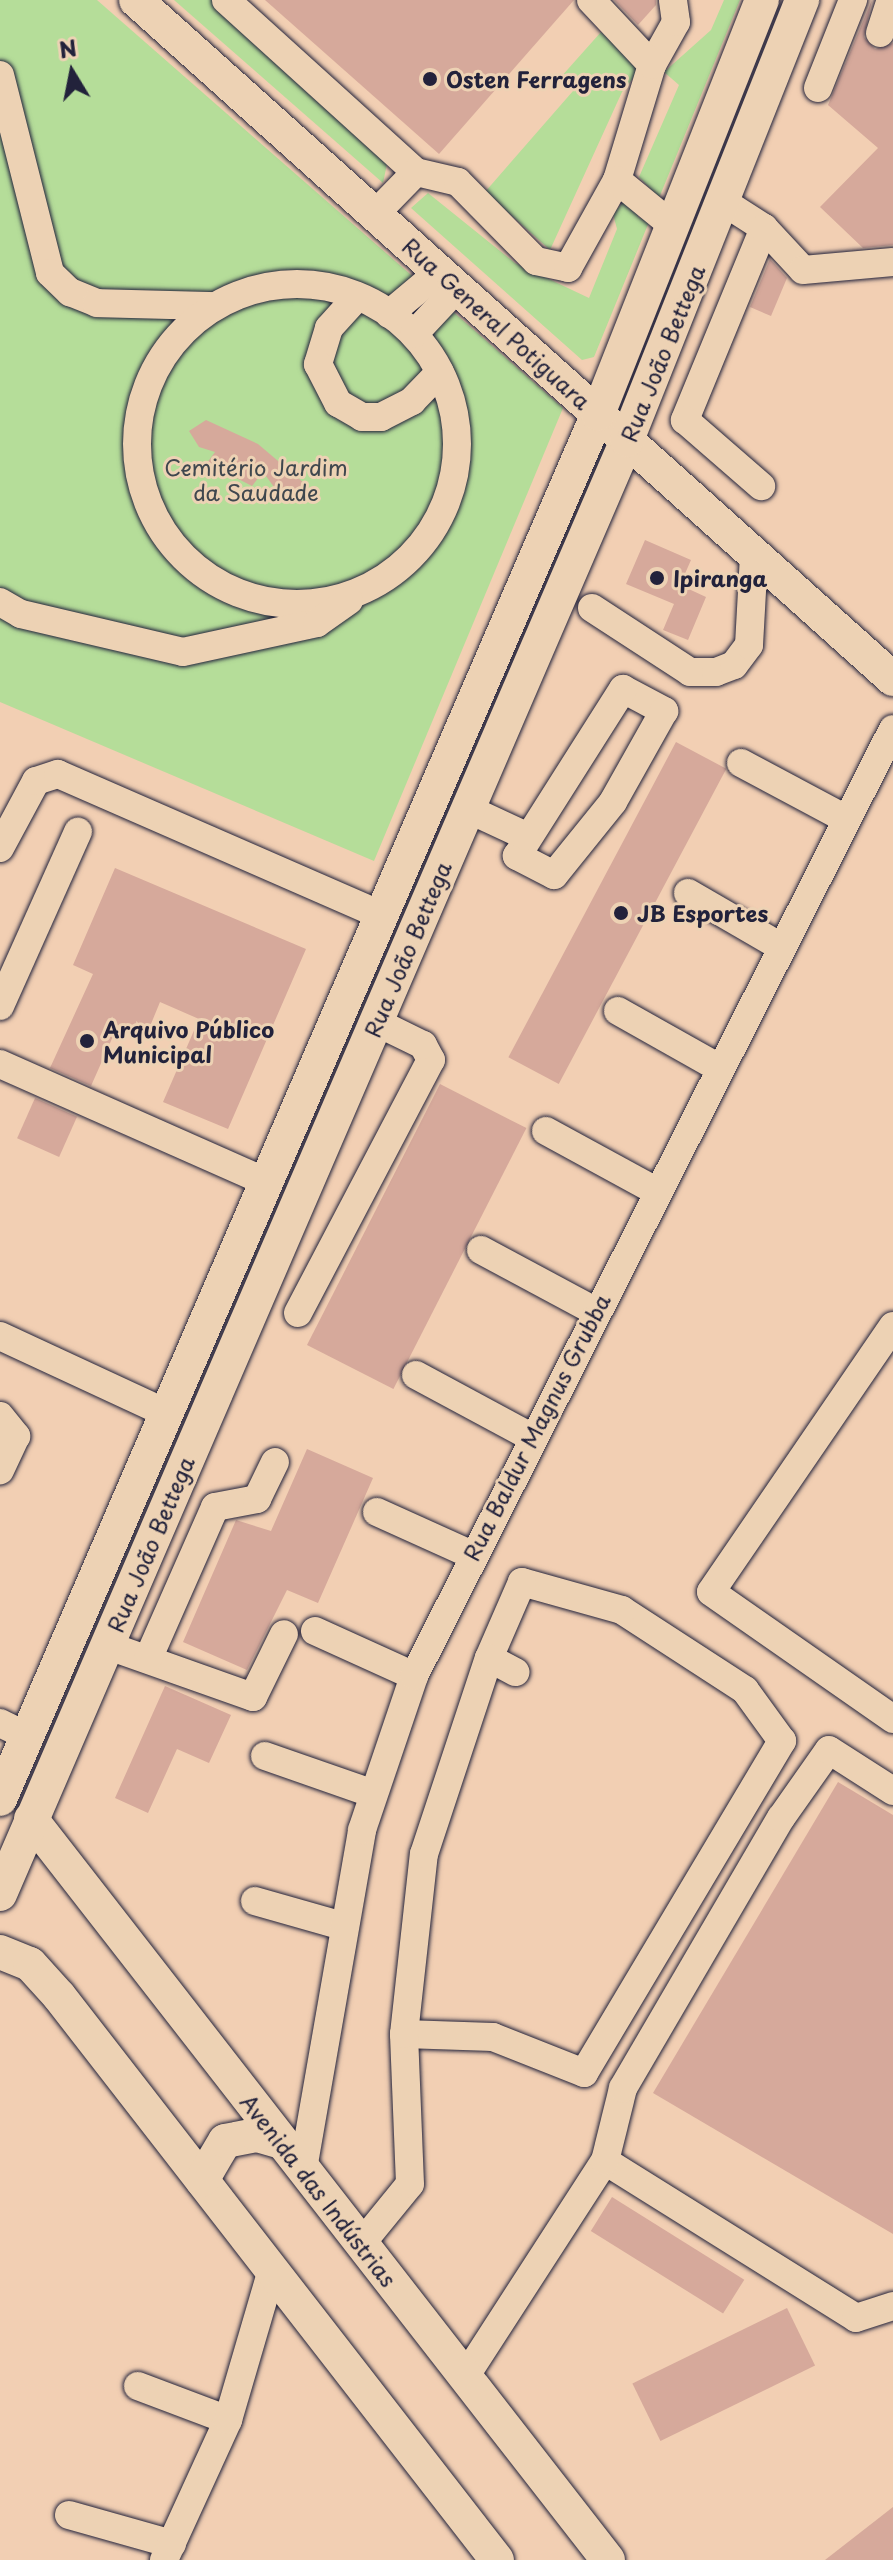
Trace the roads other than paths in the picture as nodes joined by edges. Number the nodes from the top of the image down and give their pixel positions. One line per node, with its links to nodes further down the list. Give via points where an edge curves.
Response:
1 (136, 0): 16 (main road, Rua General Potiguara)
2 (226, 0): 13 (street)
3 (591, 0): 10 (street)
4 (673, 0): 10 (street, via 676,22)
5 (762, 0): 17 (main road, Rua João Bettega)
6 (802, 0): 15 (main road, Rua João Bettega)
7 (853, 0): 12 (street)
8 (891, 0): 9 (street)
9 (880, 33)
10 (652, 65): 14 (street)
11 (0, 75): 22 (street, via 50,273 70,292 97,303)
12 (818, 88)
13 (416, 172): 14 (street, via 458,182 536,261 557,271 568,268); 16 (street)
14 (617, 180): 17 (street)
15 (722, 201): 18 (street); 27 (main road, Rua João Bettega)
16 (375, 214): 20 (main road, Rua General Potiguara)
17 (672, 225): 26 (main road, Rua João Bettega)
18 (764, 228): 19 (street, via 803,270); 28 (street, via 685,420)
19 (893, 262)
20 (448, 280): 23 (street); 24 (street); 26 (main road, Rua General Potiguara)
21 (357, 297): 22 (street, via 291,284); 23 (street); 25 (street, via 329,328 318,364 338,403 362,417 390,414)
22 (214, 306): 30 (street, via 175,339 151,376 138,417 136,461 147,504 179,552 238,594 280,604 324,602)
23 (389, 314): 24 (street)
24 (414, 334): 25 (street)
25 (440, 372): 30 (street, via 454,406 458,449 451,493 422,543)
26 (598, 414): 27 (main road, Rua General Potiguara); 42 (main road, Rua João Bettega)
27 (627, 440): 29 (main road, Rua General Potiguara); 36 (main road, Rua João Bettega)
28 (761, 486)
29 (754, 556): 32 (street, via 749,645 734,665 716,672 690,672); 33 (main road, Rua General Potiguara)
30 (366, 589): 31 (street, via 317,623 183,652 21,614)
31 (0, 602)
32 (592, 608)
33 (893, 679)
34 (893, 729): 37 (street, Rua Baldur Magnus Grubba)
35 (741, 763): 37 (street)
36 (468, 809): 39 (street); 46 (main road, Rua João Bettega)
37 (846, 819): 43 (street, Rua Baldur Magnus Grubba)
38 (78, 832): 44 (street)
39 (526, 836): 39 (street, via 517,856 554,875 613,802 664,711 623,689)
40 (0, 848): 42 (street, via 36,781 58,774)
41 (688, 893): 43 (street)
42 (381, 915): 49 (main road, Rua João Bettega)
43 (781, 947): 48 (street, Rua Baldur Magnus Grubba)
44 (0, 1006)
45 (618, 1011): 48 (street)
46 (376, 1022): 50 (main road, Rua João Bettega); 58 (street, via 423,1045 431,1060)
47 (0, 1064): 54 (street)
48 (719, 1068): 55 (street, Rua Baldur Magnus Grubba)
49 (304, 1094): 50 (main road); 52 (main road, Rua João Bettega)
50 (338, 1108): 53 (main road, Rua João Bettega)
51 (546, 1131): 55 (street)
52 (287, 1133): 53 (main road); 54 (main road, Rua João Bettega)
53 (321, 1147): 71 (main road, Rua João Bettega)
54 (266, 1182): 62 (main road, Rua João Bettega)
55 (656, 1191): 57 (street, Rua Baldur Magnus Grubba)
56 (481, 1250): 57 (street)
57 (595, 1311): 64 (street, Rua Baldur Magnus Grubba)
58 (298, 1313)
59 (893, 1326): 76 (street, via 711,1592)
60 (0, 1336): 62 (street)
61 (416, 1375): 64 (street)
62 (166, 1413): 77 (main road, Rua João Bettega)
63 (0, 1416): 66 (street, via 16,1436)
64 (531, 1437): 68 (street, Rua Baldur Magnus Grubba)
65 (275, 1462): 73 (street, via 257,1499 215,1507)
66 (0, 1471)
67 (377, 1512): 68 (street)
68 (470, 1554): 75 (street, Rua Baldur Magnus Grubba)
69 (315, 1631): 75 (street)
70 (284, 1634): 73 (street, via 256,1696)
71 (106, 1645): 73 (street); 78 (main road, Rua João Bettega)
72 (489, 1658): 74 (street); 88 (street, via 424,1854); 88 (street, via 522,1582 622,1610 745,1690 782,1741 584,2073 493,2037)
73 (148, 1659)
74 (515, 1672)
75 (414, 1676): 81 (street, Rua Baldur Magnus Grubba)
76 (893, 1719)
77 (13, 1730): 78 (main road); 82 (main road, Rua João Bettega)
78 (60, 1752): 83 (main road, Rua João Bettega)
79 (265, 1756): 81 (street)
80 (893, 1791): 90 (street, via 829,1750 781,1818 623,2088)
81 (371, 1793): 86 (street, Rua Baldur Magnus Grubba)
82 (0, 1799)
83 (31, 1819): 84 (main road, Rua João Bettega); 89 (main road, Avenida das Indústrias)
84 (0, 1894)
85 (255, 1901): 86 (street)
86 (343, 1926): 91 (street, Rua Baldur Magnus Grubba)
87 (0, 1952): 92 (main road, via 44,1977)
88 (404, 2034): 93 (street, via 410,2184)
89 (282, 2142): 91 (main road, Avenida das Indústrias); 92 (main road, via 257,2135 225,2141)
90 (605, 2161): 95 (street, via 856,2318); 96 (street)
91 (303, 2169): 93 (main road, Avenida das Indústrias)
92 (202, 2180): 94 (main road)
93 (361, 2244): 96 (main road, Avenida das Indústrias)
94 (272, 2270): 98 (street); 101 (main road)
95 (893, 2306)
96 (465, 2377): 102 (main road, Avenida das Indústrias)
97 (138, 2386): 98 (street)
98 (228, 2420): 100 (street)
99 (69, 2515): 100 (street)
100 (168, 2552)
101 (497, 2560)
102 (608, 2560)

